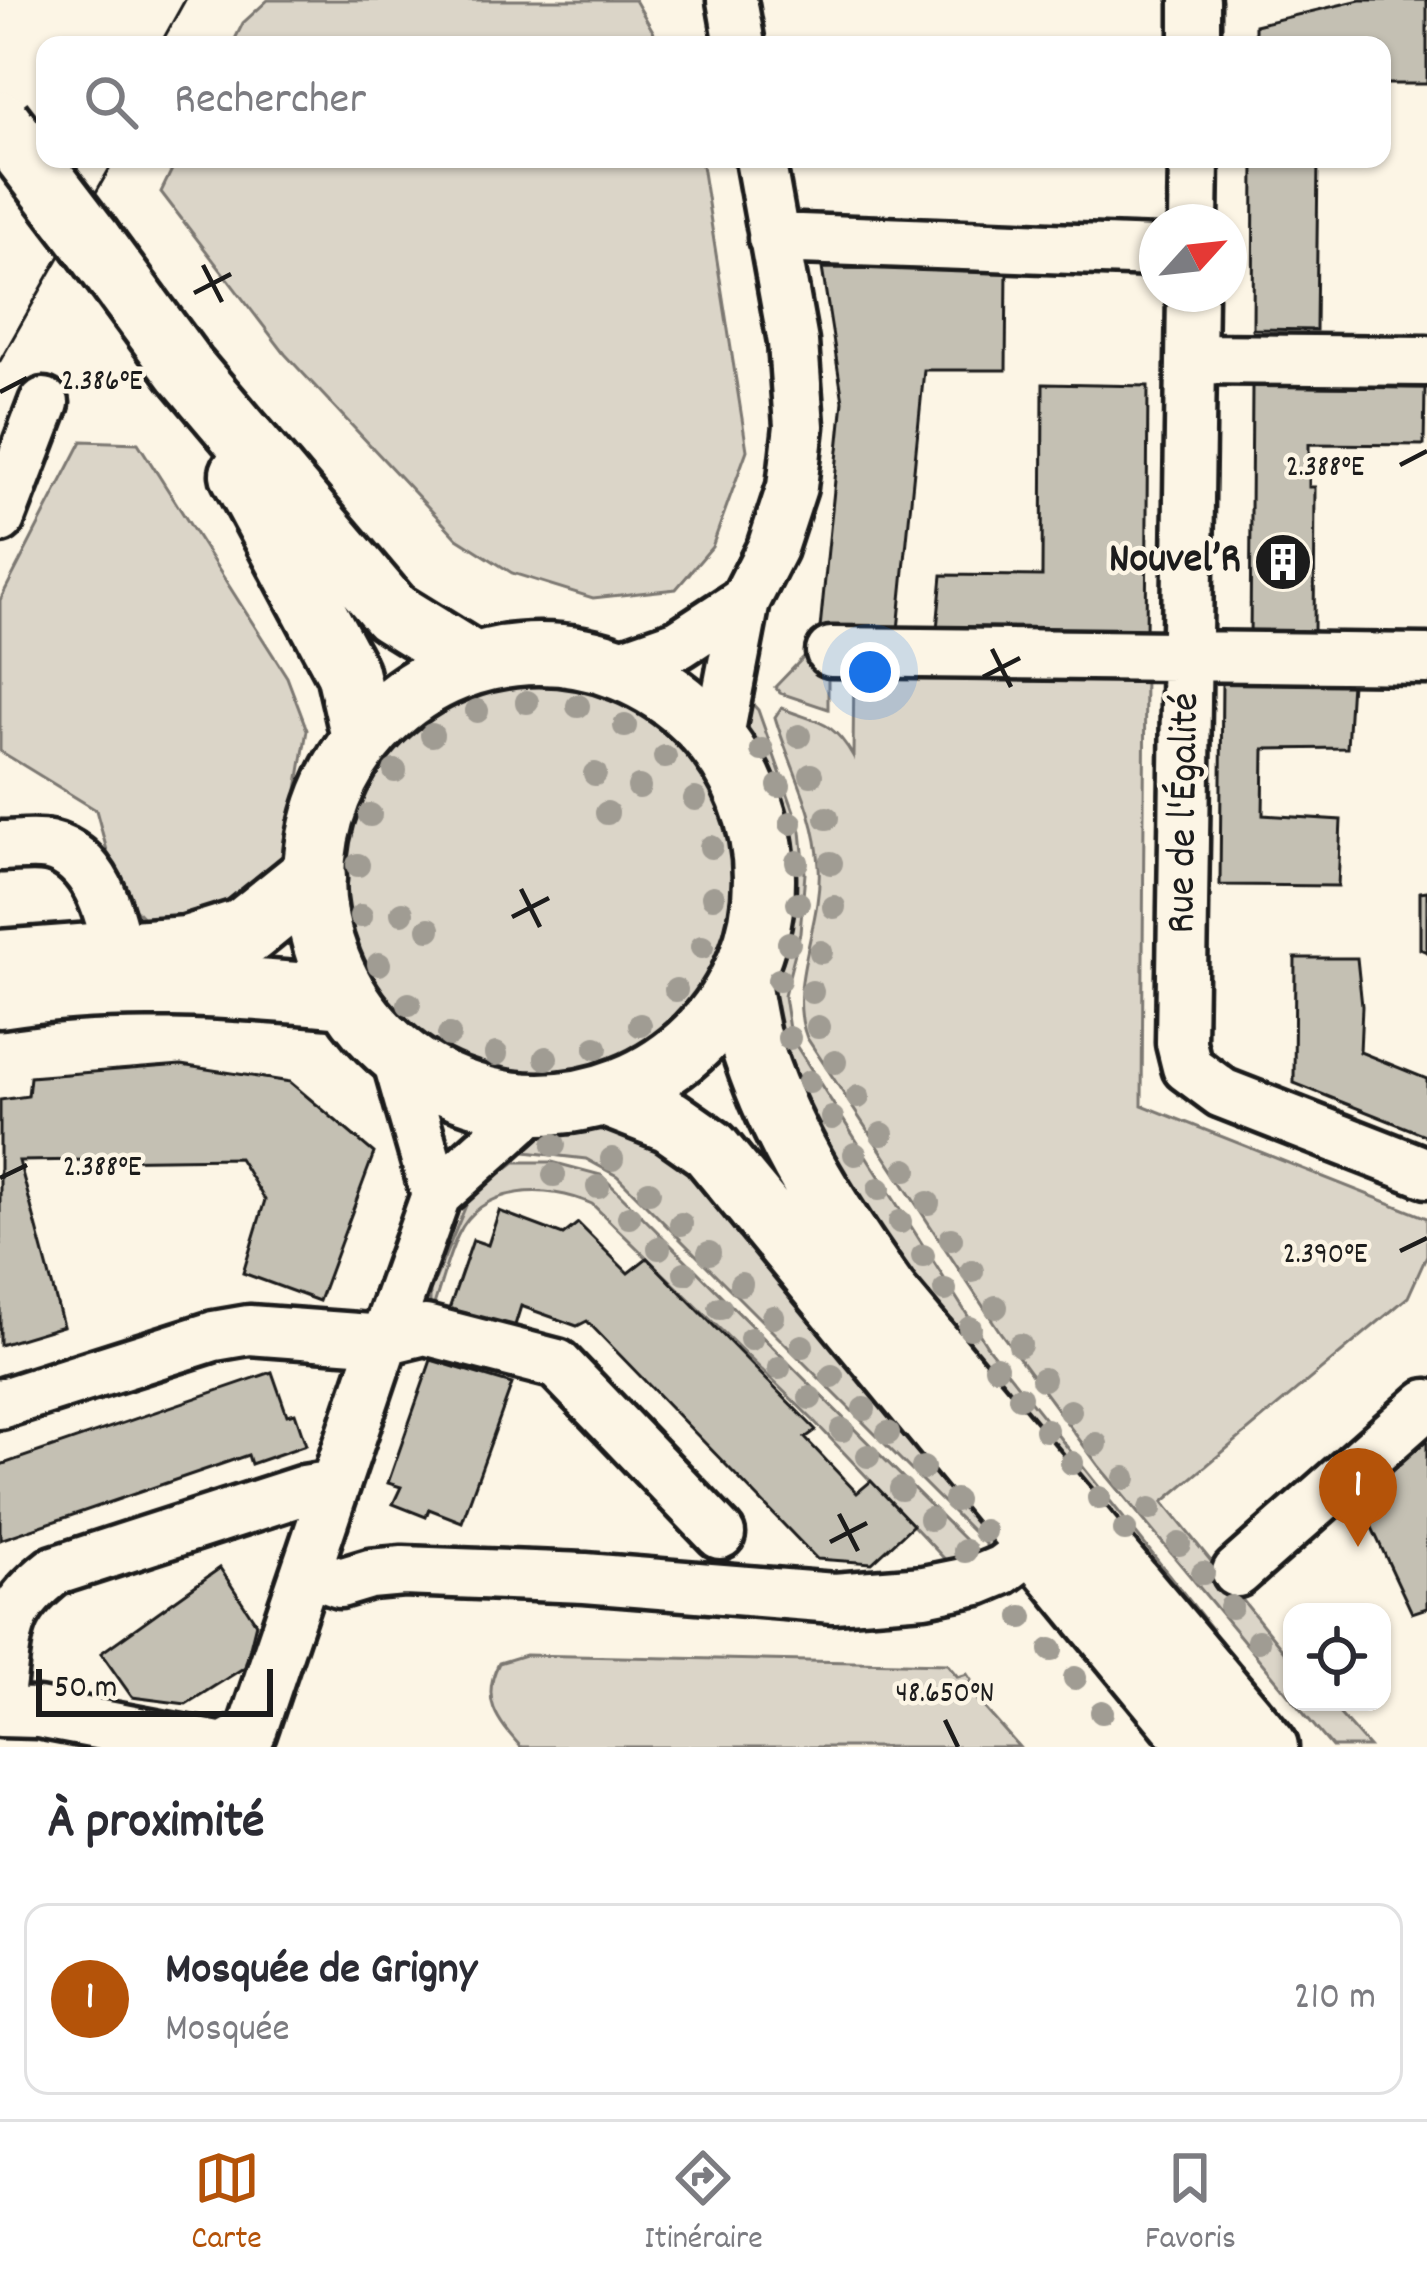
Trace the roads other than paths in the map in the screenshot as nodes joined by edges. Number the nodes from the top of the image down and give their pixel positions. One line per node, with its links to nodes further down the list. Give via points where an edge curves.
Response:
1 (732, 0): 3 (street)
2 (1195, 0): 4 (street)
3 (738, 36)
4 (1195, 36)
5 (0, 122): 14 (main road, bridge)
6 (761, 168): 9 (street)
7 (1193, 168): 8 (street)
8 (1193, 204)
9 (773, 238): 10 (street); 17 (street, via 799,427 792,487)
10 (1139, 251)
11 (1192, 312): 12 (street, Rue de l'Égalité)
12 (1192, 359): 13 (street); 19 (street, Rue de l'Égalité)
13 (1427, 361)
14 (184, 368): 21 (main road, via 391,612); 23 (main road, via 347,672)
15 (44, 403): 16 (street)
16 (0, 518)
17 (745, 601): 22 (street, via 679,644); 24 (street)
18 (831, 652): 19 (street)
19 (1190, 657): 20 (street); 35 (street, Rue de l'Égalité, via 1181,1043 1187,1067 1222,1093)
20 (1427, 659)
21 (472, 662): 22 (main road, via 546,653); 23 (main road, via 412,692)
22 (616, 666): 24 (main road, via 684,706)
23 (362, 737): 26 (main road, via 328,796)
24 (718, 741): 29 (main road, via 748,794 762,842 764,896)
25 (0, 846): 27 (street, via 50,846 86,866)
26 (312, 878): 27 (highway, via 245,932 187,950); 31 (main road, via 324,949)
27 (118, 953): 28 (highway)
28 (0, 964)
29 (739, 984): 33 (main road, via 682,1054); 49 (main road, via 754,1056 836,1222 887,1294)
30 (0, 997): 31 (main road, via 78,988)
31 (346, 997): 32 (main road)
32 (396, 1055): 34 (main road, via 455,1089); 36 (street)
33 (606, 1096): 34 (main road); 42 (main road, via 670,1121 710,1149)
34 (536, 1105): 36 (street)
35 (1427, 1173)
36 (436, 1195): 37 (street)
37 (384, 1340): 38 (street, via 249,1330); 40 (street); 41 (street, via 425,1330 556,1364)
38 (0, 1404)
39 (1427, 1404): 44 (street)
40 (335, 1485): 43 (street); 45 (street, via 54,1570 24,1594 9,1622)
41 (720, 1534)
42 (1034, 1546): 43 (street, via 978,1580 834,1598 403,1571 340,1583); 48 (main road)
43 (306, 1570): 47 (street, via 251,1733)
44 (1237, 1572)
45 (0, 1688)
46 (0, 1712): 47 (street)
47 (222, 1747)
48 (1202, 1747)
49 (1267, 1747)

